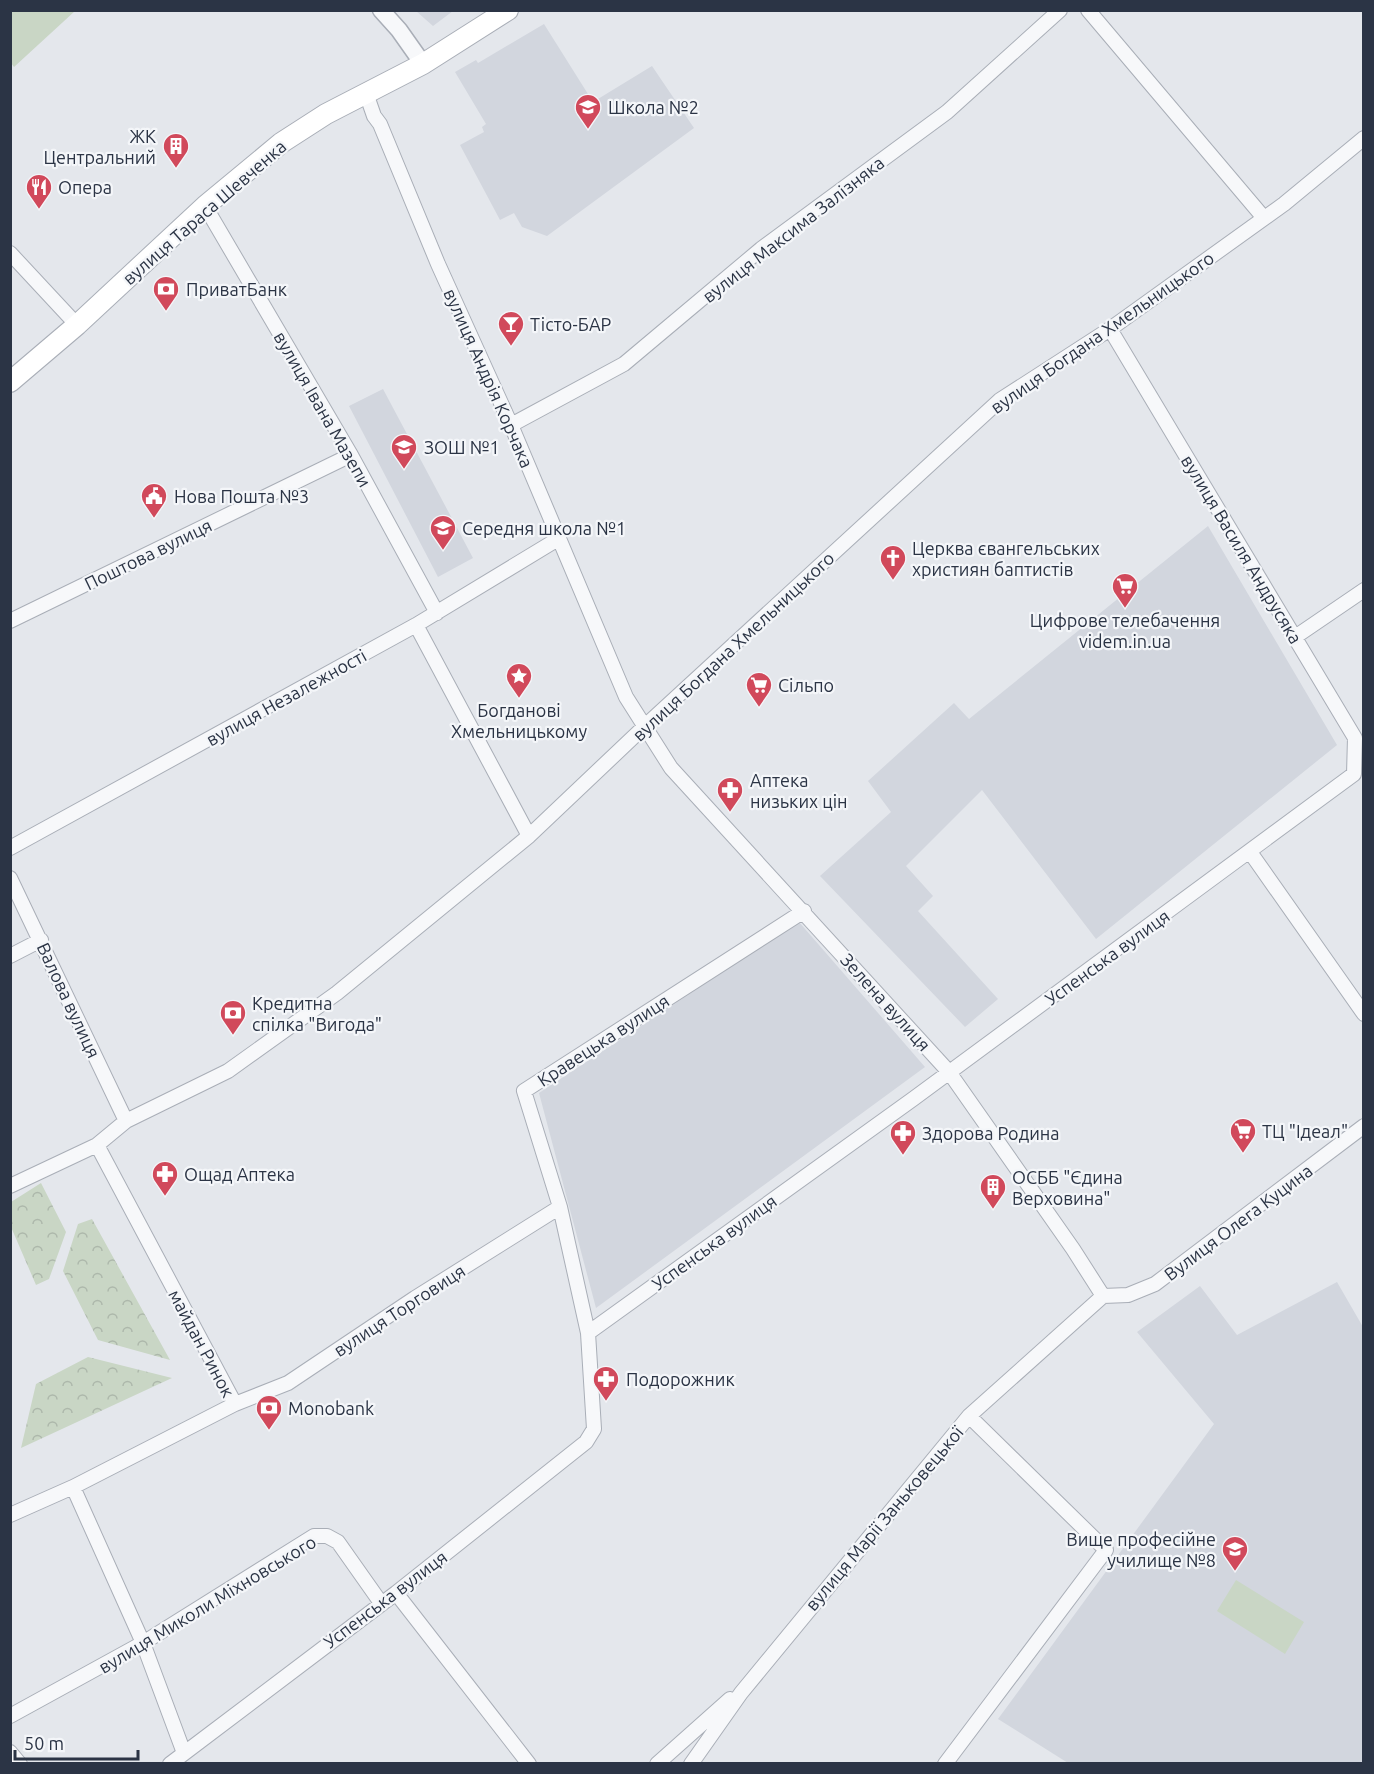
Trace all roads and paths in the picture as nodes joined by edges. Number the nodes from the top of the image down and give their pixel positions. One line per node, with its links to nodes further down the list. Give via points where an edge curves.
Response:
1 (381, 10): 5 (street)
2 (508, 10): 5 (main road, вулиця Тараса Шевченка)
3 (1060, 10): 14 (street, вулиця Максима Залізняка, via 947,112 761,249 624,364)
4 (1088, 10): 9 (street)
5 (423, 64): 6 (main road, вулиця Тараса Шевченка)
6 (366, 93): 8 (main road, вулиця Тараса Шевченка, via 281,143); 14 (street, вулиця Андрія Корчака)
7 (1364, 138): 9 (street, вулиця Богдана Хмельницького)
8 (205, 206): 11 (main road, вулиця Тараса Шевченка); 15 (street, вулиця Івана Мазепи)
9 (1264, 218): 12 (street, вулиця Богдана Хмельницького)
10 (10, 253): 11 (street)
11 (77, 325): 13 (main road, вулиця Тараса Шевченка)
12 (1110, 329): 21 (street, вулиця Василя Андрусяка); 22 (street, вулиця Богдана Хмельницького, via 1000,400)
13 (10, 382)
14 (511, 425): 16 (street, вулиця Андрія Корчака)
15 (351, 455): 18 (street, вулиця Івана Мазепи); 19 (street, Поштова вулиця)
16 (558, 539): 18 (street, вулиця Незалежності); 22 (street, вулиця Андрія Корчака, via 626,697)
17 (1364, 590): 21 (street)
18 (437, 613): 20 (street, вулиця Незалежності)
19 (10, 621)
20 (416, 625): 25 (street); 26 (street, вулиця Незалежності)
21 (1295, 637): 23 (street, вулиця Василя Андрусяка)
22 (645, 726): 25 (street, вулиця Богдана Хмельницького); 29 (street, Зелена вулиця, via 671,768)
23 (1359, 735): 24 (street, вулиця Василя Андрусяка)
24 (1354, 774): 27 (street, Успенська вулиця)
25 (529, 836): 34 (street, вулиця Богдана Хмельницького, via 337,993 228,1071)
26 (10, 848)
27 (1250, 852): 32 (street); 33 (street, Успенська вулиця)
28 (10, 878): 30 (street, Валова вулиця)
29 (804, 911): 33 (street, Зелена вулиця); 38 (street, Кравецька вулиця, via 524,1091)
30 (41, 940): 31 (street); 34 (street, Валова вулиця)
31 (10, 956)
32 (1364, 1014)
33 (949, 1071): 39 (street, Зелена вулиця); 40 (street, Успенська вулиця)
34 (126, 1121): 36 (street, вулиця Богдана Хмельницького)
35 (1364, 1126): 39 (street, Вулиця Олега Куцина, via 1155,1284 1128,1295)
36 (97, 1145): 37 (street); 41 (street, майдан Ринок)
37 (10, 1186)
38 (560, 1208): 40 (street, Кравецька вулиця); 41 (street, вулиця Торговиця, via 288,1383)
39 (1103, 1296): 42 (street, вулиця Марії Заньковецької)
40 (588, 1333): 45 (street, Успенська вулиця, via 594,1429 586,1442)
41 (235, 1404): 43 (street, майдан Ринок)
42 (969, 1416): 48 (street, вулиця Марії Заньковецької); 57 (street, via 1106,1550)
43 (73, 1487): 44 (street, майдан Ринок); 47 (street)
44 (10, 1515)
45 (396, 1593): 46 (street, Успенська вулиця); 54 (street)
46 (381, 1603): 47 (street, вулиця Миколи Міхновського, via 338,1542 327,1536 314,1536); 51 (street, Успенська вулиця)
47 (143, 1643): 49 (street, вулиця Миколи Міхновського); 51 (street)
48 (752, 1679): 55 (street); 56 (street, вулиця Марії Заньковецької)
49 (10, 1716)
50 (10, 1752): 52 (street)
51 (184, 1753): 53 (street, Успенська вулиця)
52 (20, 1764)
53 (170, 1764)
54 (529, 1764)
55 (657, 1764)
56 (691, 1764)
57 (945, 1764)

